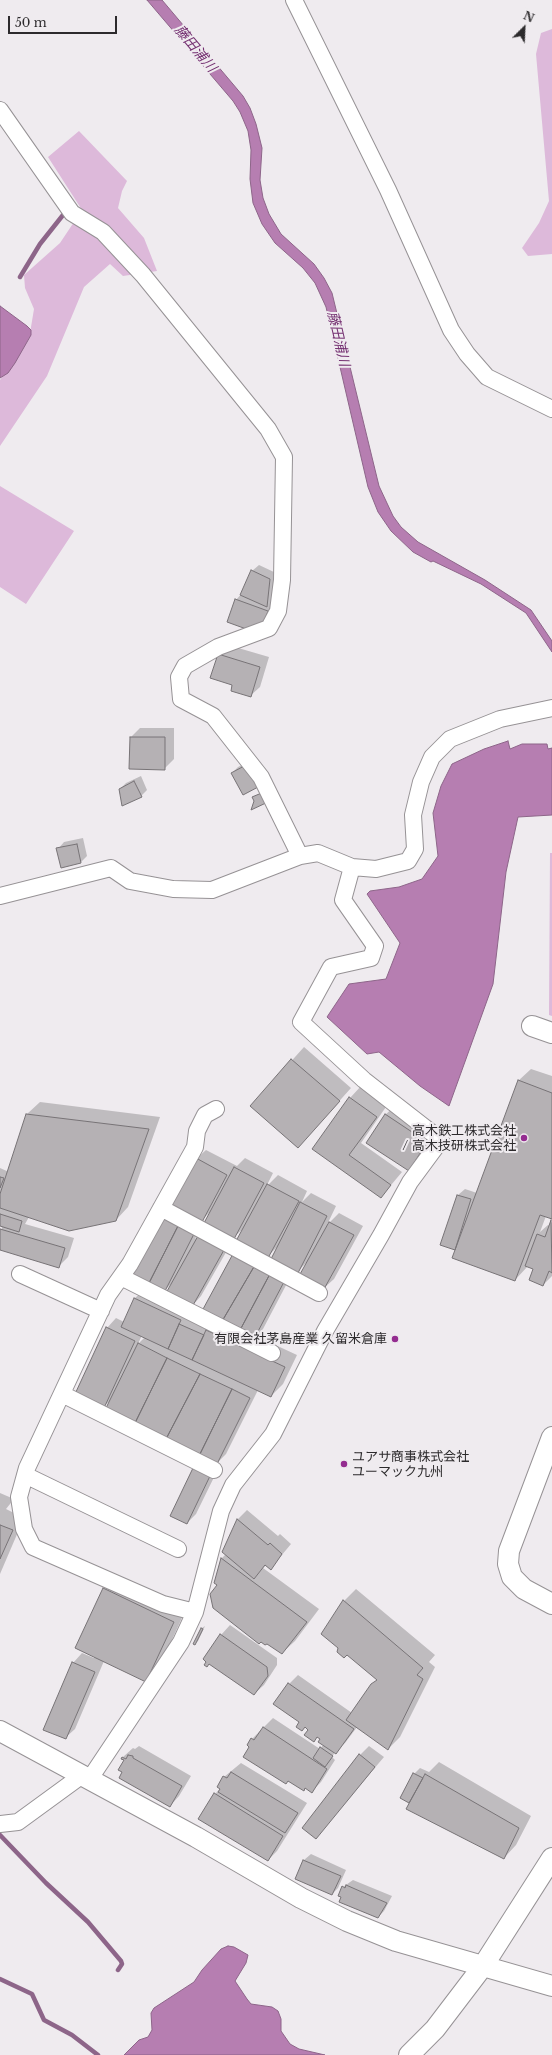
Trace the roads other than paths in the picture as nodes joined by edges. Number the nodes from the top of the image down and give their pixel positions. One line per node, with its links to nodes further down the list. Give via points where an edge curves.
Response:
1 (294, 0): 3 (street, via 388,190 451,330 487,377)
2 (0, 110): 5 (street, via 72,213 103,232 143,275 268,429 284,457 282,580 278,610 269,628 218,647 185,666 179,677 181,699 213,716 261,778)
3 (552, 409)
4 (552, 708): 6 (street, via 500,719 450,738 432,757 421,782 412,815 416,849 408,861 376,869)
5 (300, 856): 6 (street, via 318,853); 7 (street, via 212,890 173,889 130,881 111,868)
6 (352, 867): 23 (street, via 343,900 375,946 371,958 331,967 301,1022 364,1080 440,1140 410,1182 325,1331 273,1434 233,1485 221,1511)
7 (0, 896)
8 (532, 1026): 9 (street)
9 (552, 1033)
10 (216, 1109): 11 (street, via 205,1115 197,1131 195,1147)
11 (161, 1208): 13 (street); 14 (street)
12 (20, 1274): 15 (street)
13 (121, 1277): 15 (street); 16 (street)
14 (319, 1293)
15 (101, 1310): 17 (street)
16 (272, 1353)
17 (62, 1394): 19 (street); 20 (street)
18 (552, 1437): 22 (street, via 509,1551 508,1564 512,1577 524,1589)
19 (214, 1470)
20 (25, 1475): 21 (street); 23 (street, via 19,1497 24,1529 33,1546 163,1604)
21 (178, 1549)
22 (552, 1604)
23 (195, 1612): 25 (street, via 181,1642)
24 (0, 1731): 25 (street)
25 (85, 1778): 26 (street, via 18,1822); 28 (street, via 347,1921 396,1941)
26 (0, 1824)
27 (552, 1858): 28 (street)
28 (482, 1966): 29 (street); 30 (street, via 435,2029)
29 (552, 1986)
30 (409, 2055)

